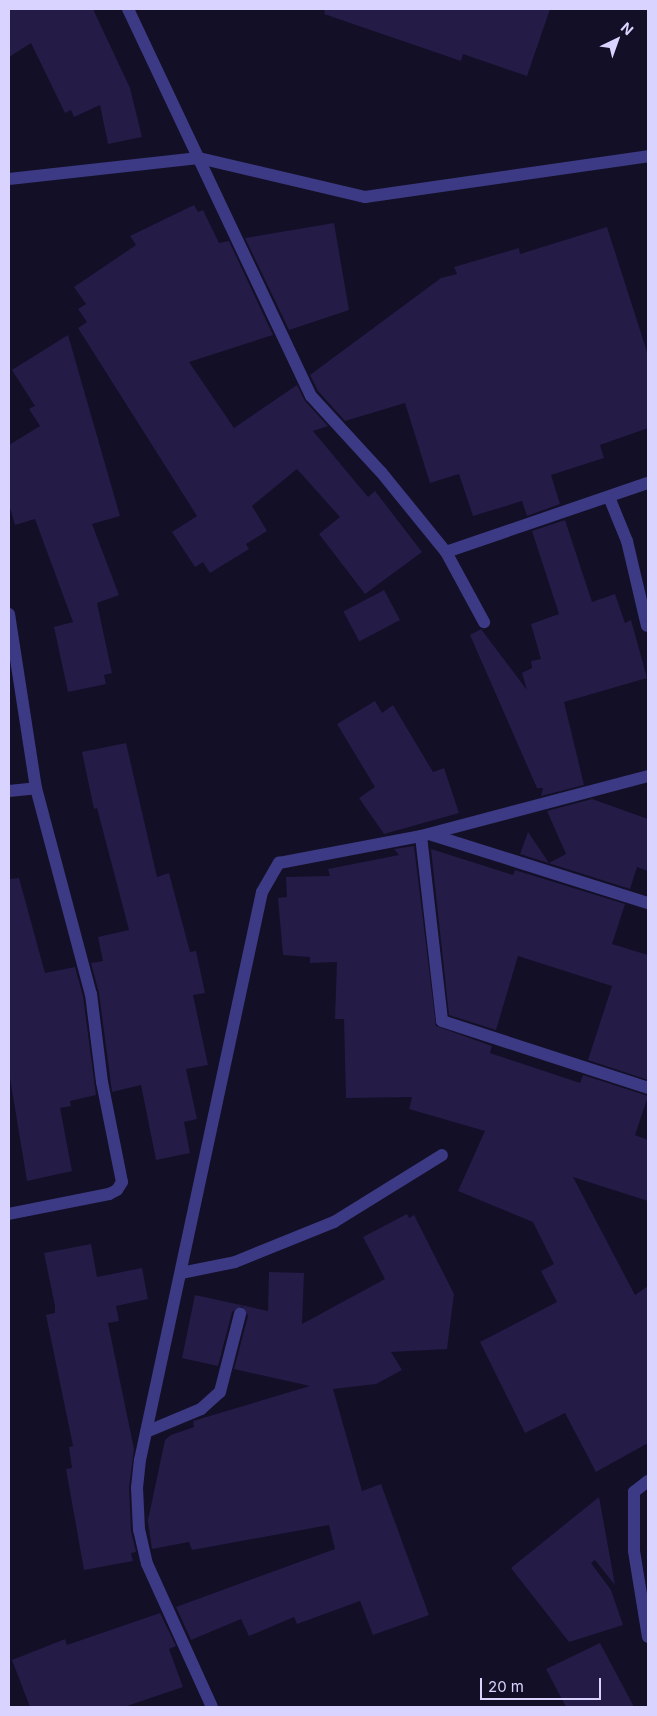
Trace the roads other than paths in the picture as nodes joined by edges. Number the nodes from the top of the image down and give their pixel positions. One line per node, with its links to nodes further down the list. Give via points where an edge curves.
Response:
1 (128, 9): 3 (street)
2 (648, 156): 3 (street, via 365,197)
3 (199, 158): 4 (street); 7 (street, via 310,396 381,472)
4 (9, 179)
5 (648, 483): 6 (street)
6 (609, 497): 7 (street); 10 (street, via 627,542)
7 (446, 552): 9 (street)
8 (9, 614): 12 (street)
9 (484, 622)
10 (647, 626)
11 (648, 776): 14 (street)
12 (36, 788): 13 (street); 18 (street, via 91,994 102,1082 122,1182 109,1194)
13 (9, 791)
14 (425, 835): 15 (street); 16 (street, via 442,1021); 19 (street, via 279,863 272,874 262,892)
15 (648, 904)
16 (648, 1088)
17 (442, 1155): 19 (street, via 318,1229 235,1262)
18 (9, 1214)
19 (181, 1273): 21 (street)
20 (240, 1314): 21 (street, via 220,1392 201,1409)
21 (146, 1432): 24 (street, via 138,1488 139,1530 147,1564)
22 (648, 1481): 23 (street, via 634,1492 634,1551)
23 (648, 1637)
24 (212, 1707)

